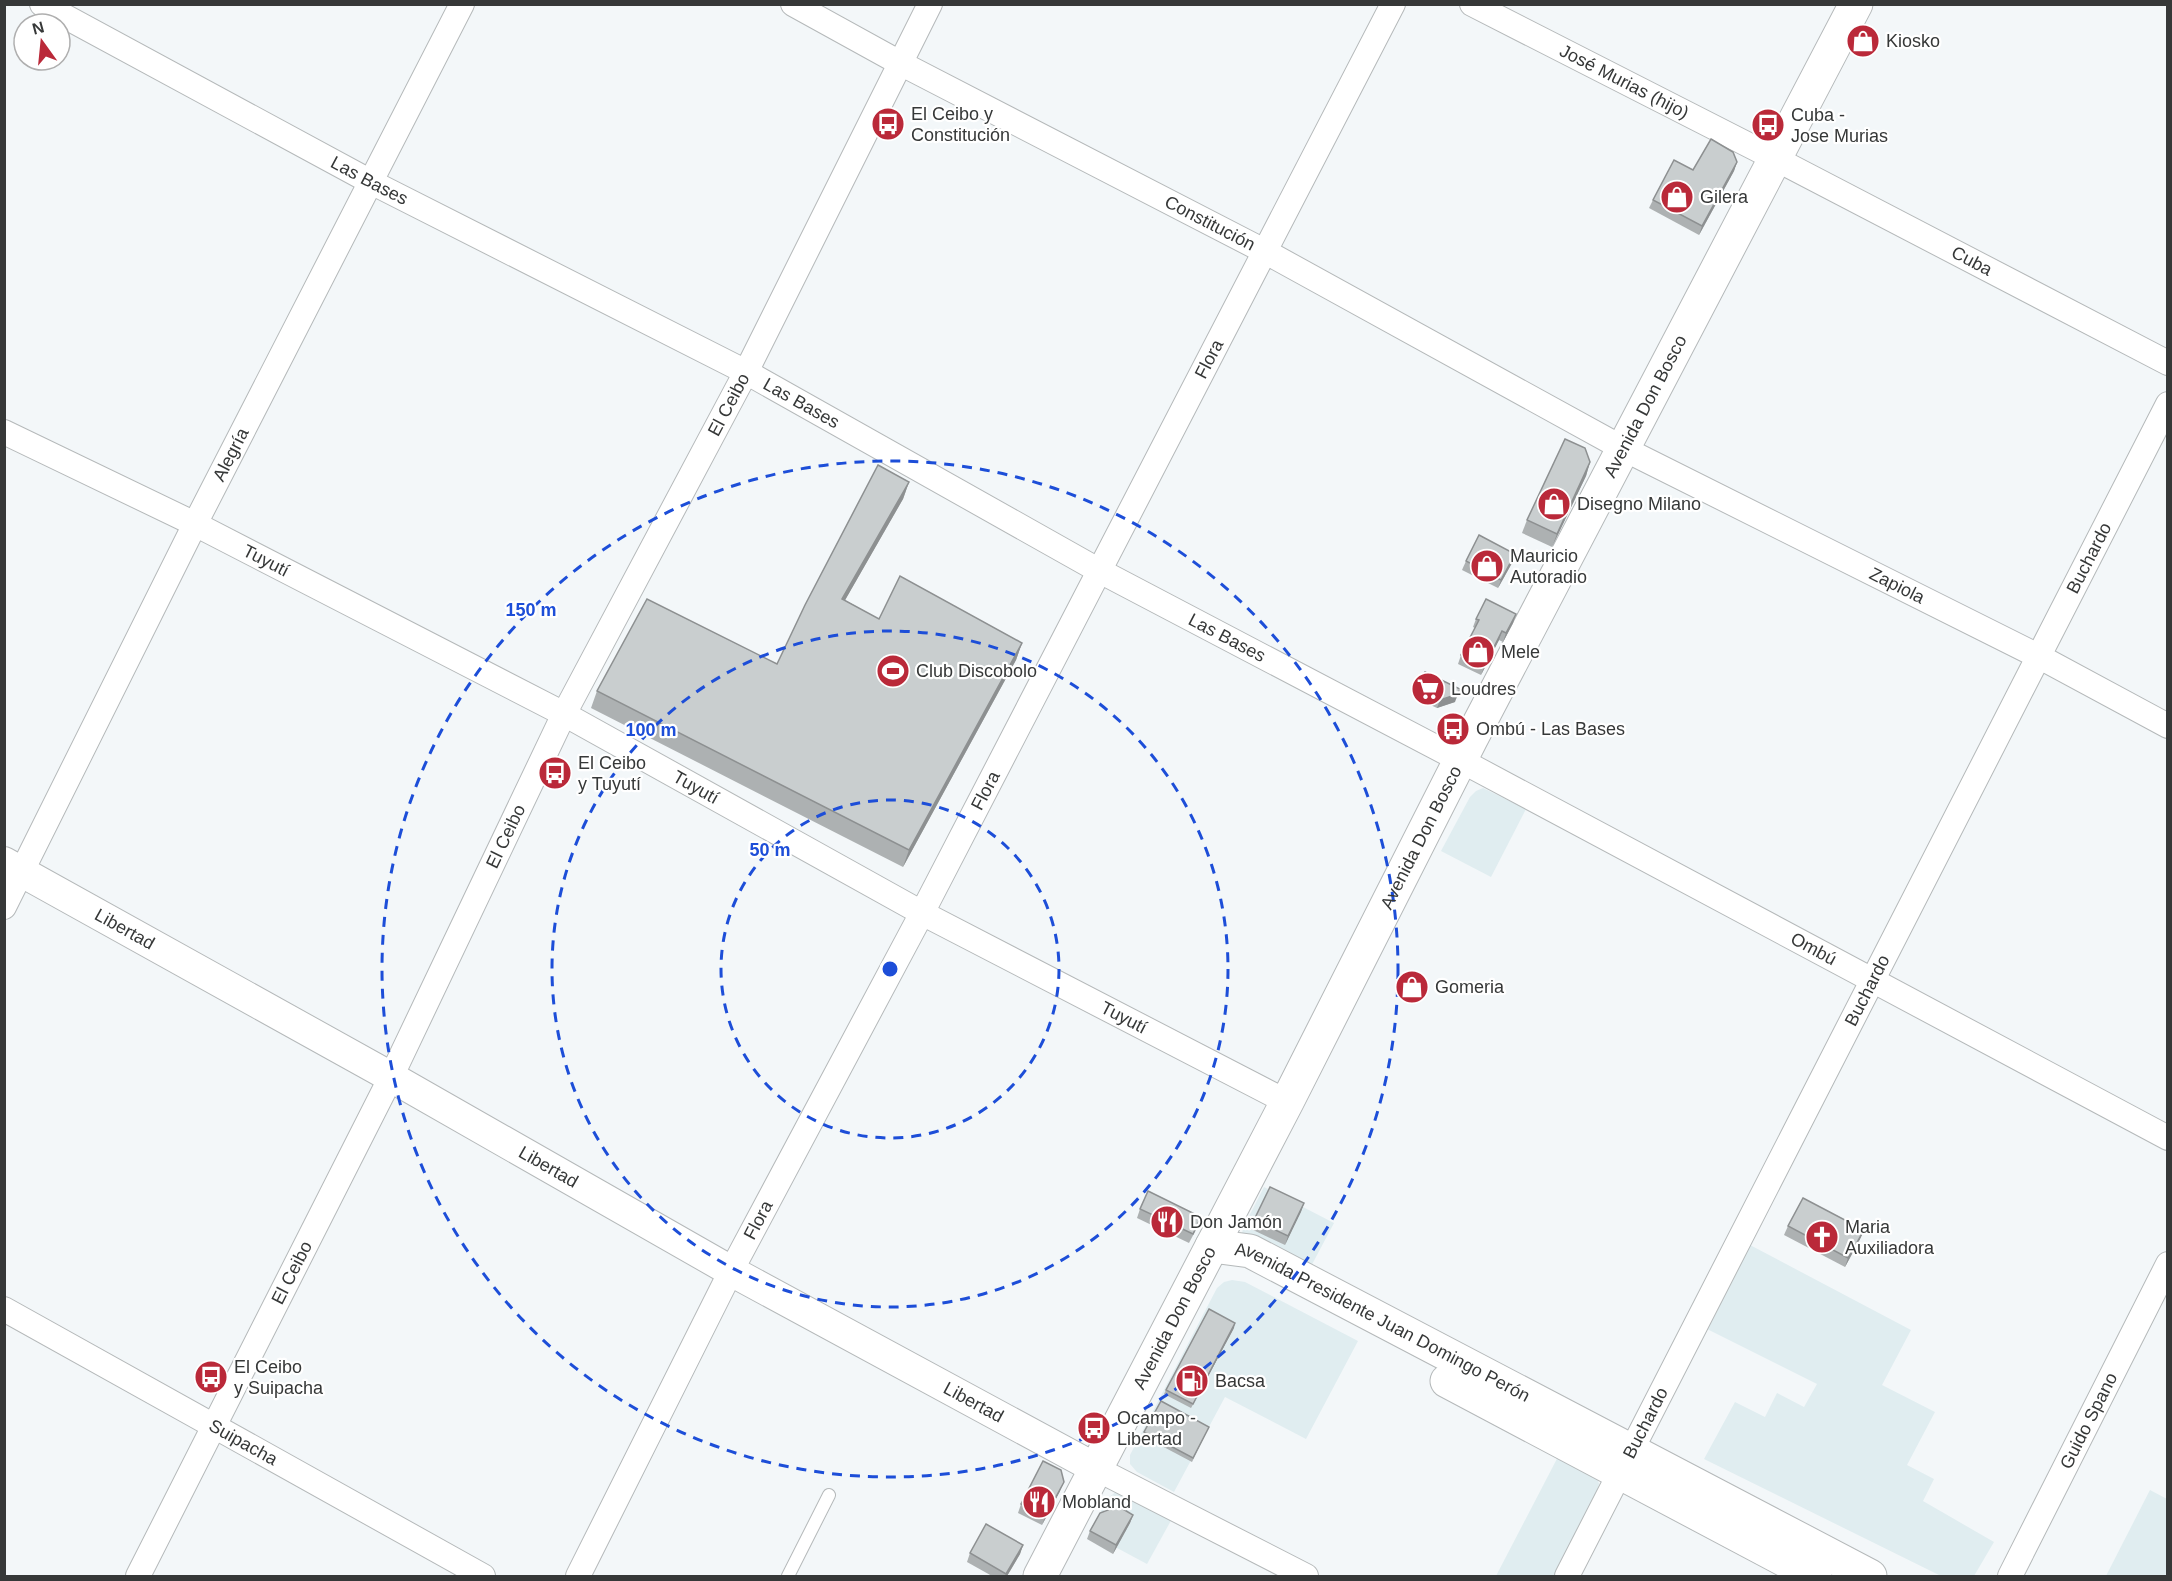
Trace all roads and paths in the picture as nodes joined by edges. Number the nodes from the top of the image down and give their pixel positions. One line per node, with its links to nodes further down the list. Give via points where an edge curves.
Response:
1 (42, 4): 10 (street, Las Bases)
2 (462, 4): 10 (street, Alegría)
3 (793, 4): 8 (street, Constitución)
4 (930, 4): 8 (street, El Ceibo)
5 (1393, 4): 11 (street, Flora)
6 (1472, 4): 9 (street, José Murias (hijo))
7 (1856, 4): 9 (main road, Avenida Don Bosco)
8 (900, 63): 11 (street, Constitución); 13 (street, El Ceibo)
9 (1776, 159): 12 (street, Cuba); 16 (main road, Avenida Don Bosco)
10 (370, 182): 13 (street, Las Bases); 17 (street, Alegría)
11 (1266, 252): 16 (street, Constitución); 18 (street, Flora)
12 (2168, 363)
13 (746, 372): 18 (street, Las Bases); 20 (street, El Ceibo)
14 (2168, 404): 19 (street, Buchardo)
15 (5, 432): 17 (street, Tuyutí)
16 (1624, 449): 19 (street, Zapiola); 22 (main road, Avenida Don Bosco)
17 (195, 524): 20 (street, Tuyutí); 23 (street, Alegría)
18 (1098, 570): 22 (street, Las Bases); 25 (street, Flora)
19 (2038, 656): 21 (street, Zapiola); 26 (street, Buchardo)
20 (564, 714): 25 (street, Tuyutí); 27 (street, El Ceibo)
21 (2168, 726)
22 (1460, 760): 26 (street, Ombú); 28 (main road, Avenida Don Bosco)
23 (13, 867): 24 (street, Alegría); 27 (street, Libertad)
24 (4, 907)
25 (922, 913): 28 (street, Tuyutí); 32 (street, Flora)
26 (1874, 980): 29 (street, Ombú); 35 (street, Buchardo)
27 (391, 1077): 32 (street, Libertad); 34 (street, El Ceibo)
28 (1287, 1102): 30 (main road, Avenida Don Bosco)
29 (2168, 1138)
30 (1212, 1246): 35 (main road, Avenida Presidente Juan Domingo Perón, via 1240,1271); 36 (main road, Avenida Don Bosco)
31 (2168, 1264): 47 (street, Guido Spano)
32 (731, 1270): 36 (street, Libertad); 40 (street, Flora)
33 (4, 1309): 34 (street, Suipacha)
34 (213, 1425): 38 (street, El Ceibo); 39 (street, Suipacha)
35 (1625, 1462): 44 (street, Buchardo); 45 (main road, Avenida Presidente Juan Domingo Perón); 46 (main road, Avenida Presidente Juan Domingo Perón)
36 (1095, 1468): 42 (main road, Avenida Don Bosco); 43 (street)
37 (829, 1496): 41 (lane)
38 (138, 1576)
39 (483, 1576)
40 (578, 1576)
41 (788, 1576)
42 (1040, 1576)
43 (1306, 1576)
44 (1567, 1576)
45 (1815, 1576)
46 (1870, 1576)
47 (2010, 1576)

